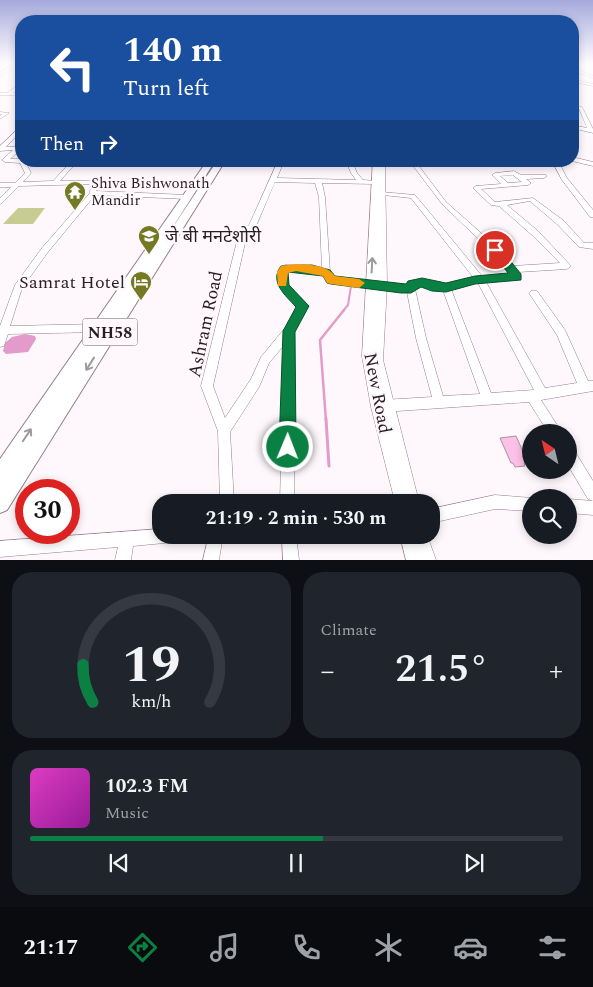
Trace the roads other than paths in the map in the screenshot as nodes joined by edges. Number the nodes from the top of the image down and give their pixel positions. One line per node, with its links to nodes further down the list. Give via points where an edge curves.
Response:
1 (14, 90): 3 (street)
2 (0, 94): 3 (street)
3 (8, 94): 4 (street)
4 (15, 94)
5 (580, 107): 9 (street)
6 (0, 113): 7 (street, via 7,113)
7 (0, 118)
8 (579, 127): 9 (street)
9 (592, 130)
10 (15, 134): 11 (street)
11 (1, 148): 12 (street)
12 (15, 149)
13 (15, 152): 14 (street, via 5,160)
14 (15, 161)
15 (579, 161): 16 (main road)
16 (593, 164)
17 (25, 167): 34 (street, via 28,172)
18 (69, 167): 31 (street)
19 (207, 167): 39 (highway, NH58)
20 (217, 167): 69 (highway, NH58, one-way to 69)
21 (278, 167): 29 (street, Ashram Road)
22 (352, 167): 32 (street)
23 (376, 167): 33 (main road, New Road)
24 (382, 167): 37 (main road)
25 (417, 167): 44 (street, via 444,203)
26 (558, 167): 42 (street)
27 (544, 176): 28 (street)
28 (519, 177): 36 (street, via 528,183); 36 (street, via 514,173 495,176)
29 (273, 180): 30 (street); 61 (street, Ashram Road, via 252,226 243,233 207,386)
30 (318, 181): 32 (street); 45 (street, via 322,198)
31 (56, 182): 34 (street); 38 (street, via 94,182)
32 (362, 182): 33 (street)
33 (375, 182): 47 (main road, New Road, one-way to 33)
34 (20, 183): 35 (street); 40 (street)
35 (0, 185)
36 (506, 186): 41 (street, via 476,188 493,204)
37 (383, 193): 46 (street, via 412,196); 47 (main road)
38 (93, 194): 39 (street); 52 (street, via 18,287)
39 (187, 197): 51 (highway, NH58)
40 (0, 202)
41 (501, 204): 43 (street, via 532,199 582,245); 44 (street, via 567,266)
42 (593, 215)
43 (593, 246)
44 (511, 269): 46 (street, via 517,277)
45 (326, 273): 47 (street, via 331,280); 53 (street, via 296,268 285,268 282,272 284,286 303,306)
46 (481, 281): 48 (street, via 460,282); 56 (street)
47 (377, 285): 49 (street); 59 (main road, New Road, via 368,356)
48 (446, 287): 49 (street, via 422,282 412,284); 57 (street)
49 (411, 289): 58 (street)
50 (534, 294): 55 (street, via 561,333)
51 (98, 328): 52 (street); 63 (highway, NH58, one-way to 51)
52 (2, 330): 54 (street)
53 (289, 331): 61 (street, via 265,360); 65 (street)
54 (0, 343)
55 (589, 387): 56 (street)
56 (537, 395): 57 (street); 60 (street)
57 (487, 398): 58 (street)
58 (439, 402): 59 (street)
59 (382, 406): 66 (main road, New Road); 67 (main road)
60 (551, 424)
61 (224, 431): 64 (street, Ashram Road)
62 (578, 470): 68 (street)
63 (0, 476)
64 (228, 494)
65 (287, 494)
66 (401, 494)
67 (409, 494)
68 (593, 494)
69 (0, 504)
70 (522, 504): 73 (street, via 495,502)
71 (577, 507): 72 (street)
72 (593, 508)
73 (440, 514)
74 (152, 537): 75 (street)
75 (127, 540): 80 (street); 81 (street)
76 (214, 544): 82 (street)
77 (289, 544): 83 (street)
78 (410, 544): 84 (main road)
79 (422, 544): 85 (main road)
80 (0, 549)
81 (122, 560)
82 (211, 560)
83 (291, 560)
84 (414, 560)
85 (427, 560)

